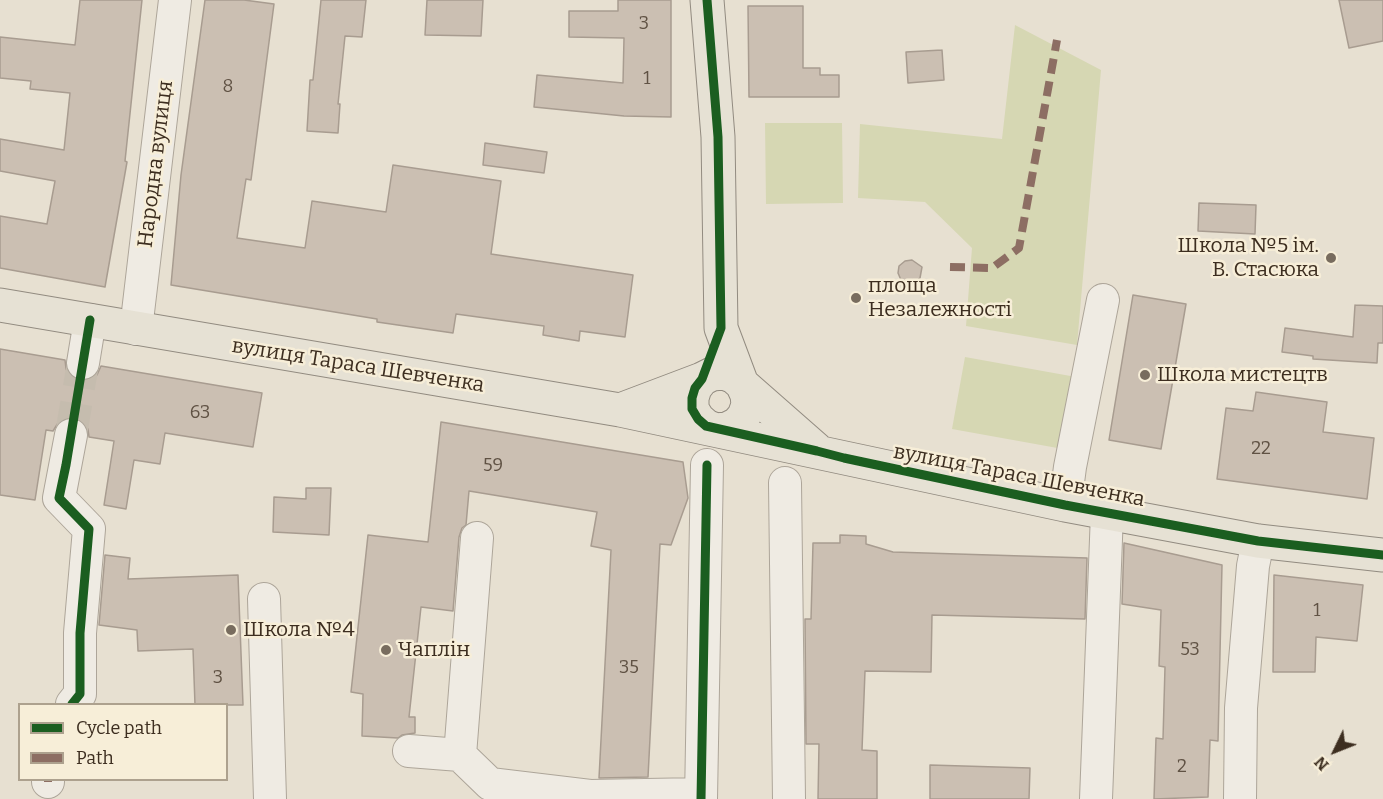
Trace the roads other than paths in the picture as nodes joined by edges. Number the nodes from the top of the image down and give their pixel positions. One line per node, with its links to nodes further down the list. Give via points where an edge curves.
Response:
1 (175, 0): 7 (street, Народна вулиця)
2 (707, 0): 6 (main road, via 718,138)
3 (1103, 300): 17 (street)
4 (0, 305): 5 (main road, вулиця Тараса Шевченка)
5 (90, 320): 7 (main road, вулиця Тараса Шевченка); 8 (street)
6 (721, 328): 9 (main road); 10 (main road)
7 (136, 329): 11 (main road, вулиця Тараса Шевченка)
8 (83, 363)
9 (702, 379): 10 (main road, via 724,374); 11 (main road); 12 (main road, вулиця Тараса Шевченка, via 695,388 692,409 698,419)
10 (742, 384): 12 (main road, via 748,405 744,416 727,429); 14 (main road)
11 (620, 410): 12 (main road, вулиця Тараса Шевченка)
12 (716, 430): 14 (main road, вулиця Тараса Шевченка)
13 (71, 435): 23 (street, via 59,498 89,529 80,633 80,694)
14 (818, 451): 17 (main road, вулиця Тараса Шевченка)
15 (707, 465): 26 (street)
16 (786, 483): 28 (street)
17 (1065, 505): 18 (main road, вулиця Тараса Шевченка)
18 (1107, 513): 20 (main road, вулиця Тараса Шевченка); 29 (street)
19 (477, 538): 25 (street)
20 (1258, 541): 21 (main road, вулиця Тараса Шевченка); 30 (street, via 1240,708)
21 (1383, 555)
22 (264, 599): 27 (street)
23 (73, 703)
24 (409, 751): 25 (street)
25 (460, 755): 26 (street, via 490,784 590,796)
26 (701, 796)
27 (270, 799)
28 (789, 799)
29 (1096, 799)
30 (1240, 799)

